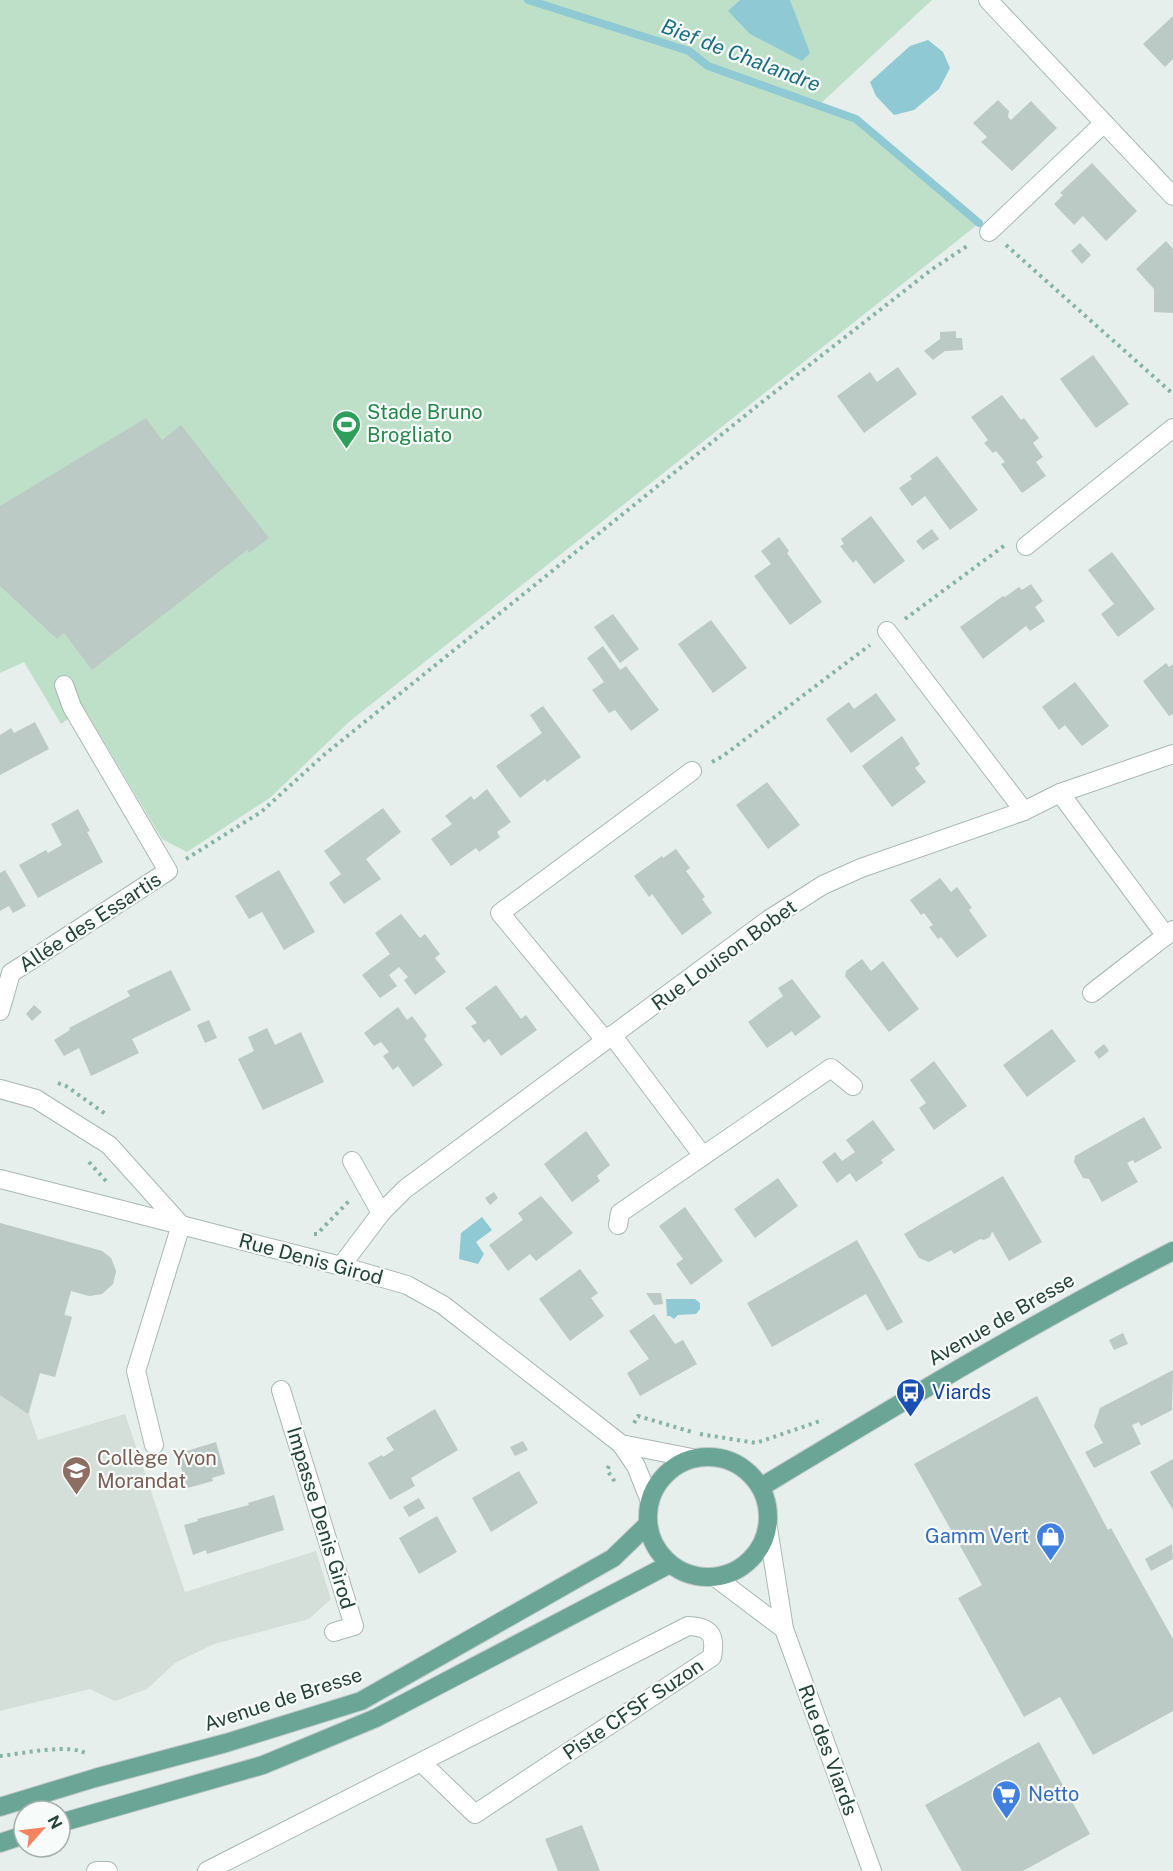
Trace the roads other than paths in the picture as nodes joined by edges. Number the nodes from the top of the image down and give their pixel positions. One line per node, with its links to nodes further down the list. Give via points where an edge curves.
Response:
1 (988, 0): 2 (street)
2 (1104, 123): 3 (street); 4 (street)
3 (1173, 196)
4 (989, 232)
5 (1173, 428): 6 (street)
6 (1026, 546)
7 (887, 631): 12 (street)
8 (64, 685): 15 (street, Allée des Essartis, via 72,707 168,871 11,973)
9 (1173, 754): 11 (street, Rue Louison Bobet)
10 (692, 771): 16 (street, via 500,913)
11 (1060, 793): 12 (street, Rue Louison Bobet); 13 (street)
12 (1024, 811): 16 (street, Rue Louison Bobet, via 823,885)
13 (1169, 933): 14 (street)
14 (1092, 993)
15 (0, 1006)
16 (609, 1038): 19 (street); 22 (street, Rue Louison Bobet, via 405,1188)
17 (853, 1086): 19 (street, via 831,1068)
18 (0, 1089): 23 (street, via 36,1099 109,1145)
19 (704, 1156): 24 (street, via 620,1213)
20 (352, 1161): 22 (street)
21 (0, 1179): 23 (street, Rue Denis Girod)
22 (381, 1212): 26 (street, Rue Louison Bobet)
23 (181, 1225): 26 (street, Rue Denis Girod); 29 (street, via 136,1371)
24 (618, 1225)
25 (1173, 1251): 31 (main road, Avenue de Bresse, via 1080,1300)
26 (341, 1266): 28 (street, Rue Denis Girod, via 407,1285 443,1305)
27 (281, 1390): 38 (street, Impasse Denis Girod, via 354,1626)
28 (621, 1444): 30 (street, Rue Denis Girod); 32 (street, Rue Denis Girod, via 636,1466)
29 (154, 1445)
30 (692, 1458): 31 (main road, via 708,1456 738,1464); 32 (main road, via 665,1474)
31 (761, 1487): 34 (main road, via 769,1514)
32 (650, 1500): 33 (main road)
33 (648, 1524): 35 (main road, via 656,1546); 40 (main road, Avenue de Bresse, via 613,1558 361,1701)
34 (768, 1528): 36 (main road, via 750,1561 734,1572); 37 (street, Rue des Viards)
35 (670, 1564): 36 (main road, via 684,1573); 41 (main road, via 376,1718 263,1765)
36 (716, 1577): 37 (street)
37 (784, 1629): 45 (street, Rue des Viards)
38 (334, 1632)
39 (422, 1762): 39 (street, Piste CFSF Suzon, via 688,1626 701,1627 715,1643 712,1657 475,1814); 44 (street, Piste CFSF Suzon)
40 (0, 1807)
41 (72, 1820)
42 (96, 1871): 43 (street)
43 (108, 1871)
44 (207, 1871)
45 (872, 1871)

